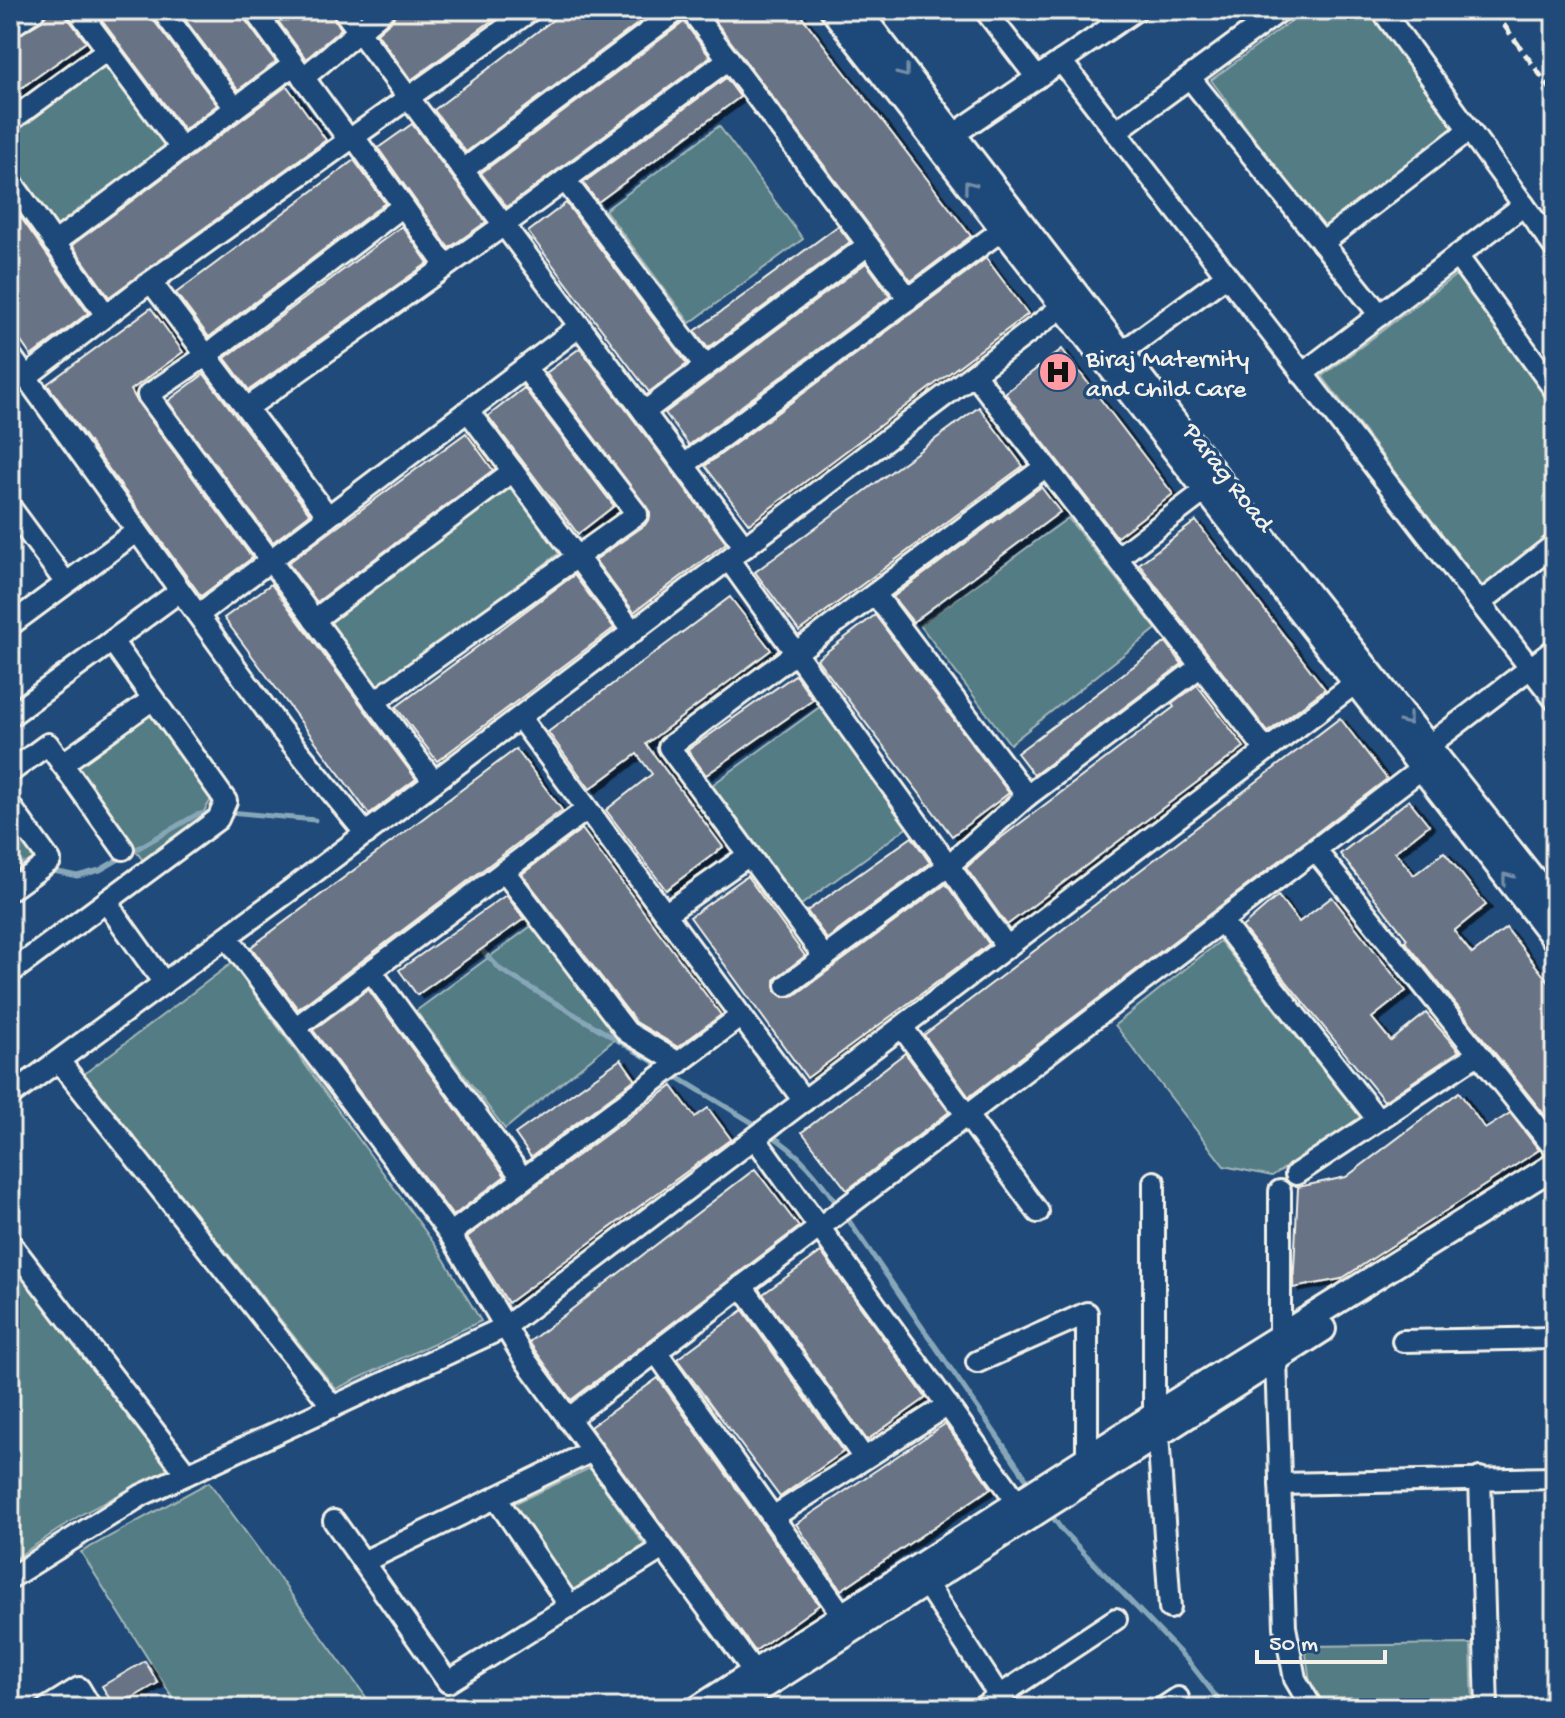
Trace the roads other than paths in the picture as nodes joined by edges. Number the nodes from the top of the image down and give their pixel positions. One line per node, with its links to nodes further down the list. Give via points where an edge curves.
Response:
1 (35, 10): 16 (street)
2 (78, 10): 18 (street)
3 (162, 10): 25 (street)
4 (254, 10): 21 (street)
5 (343, 10): 17 (street)
6 (384, 10): 17 (street)
7 (531, 10): 24 (street)
8 (678, 10): 32 (street)
9 (691, 10): 19 (street)
10 (833, 10): 38 (street, Parag Road, one-way to 10)
11 (857, 10): 29 (street, Parag Road, one-way to 29)
12 (1136, 10): 20 (street)
13 (1281, 10): 23 (street)
14 (1382, 10): 27 (street)
15 (993, 13): 22 (street)
16 (10, 27)
17 (358, 30): 21 (street); 24 (street)
18 (107, 50): 26 (street); 31 (street)
19 (729, 59): 34 (street); 41 (street)
20 (1061, 61): 22 (street); 28 (street)
21 (298, 71): 25 (street); 30 (street)
22 (1037, 78): 29 (street)
23 (1190, 78): 28 (street); 40 (street)
24 (409, 97): 30 (street); 32 (street)
25 (235, 108): 31 (street)
26 (10, 121)
27 (1469, 130): 35 (street); 40 (street)
28 (1115, 132): 45 (street)
29 (953, 135): 48 (street, Parag Road)
30 (351, 139): 36 (street); 46 (street)
31 (181, 148): 39 (street)
32 (463, 170): 37 (street)
33 (10, 180): 39 (street)
34 (565, 180): 37 (street); 55 (street)
35 (1524, 205): 42 (street); 43 (street)
36 (403, 206): 44 (street); 54 (street)
37 (504, 225): 44 (street); 51 (street)
38 (1003, 229): 47 (street); 48 (street, Parag Road)
39 (54, 243): 49 (street)
40 (1322, 243): 50 (street)
41 (868, 245): 47 (street); 55 (street)
42 (1555, 248)
43 (1457, 256): 50 (street); 60 (street)
44 (446, 266): 61 (street)
45 (1226, 276): 52 (street); 58 (street)
46 (151, 282): 49 (street); 54 (street)
47 (909, 299): 64 (street)
48 (1070, 301): 52 (street, Parag Road); 57 (street); 67 (street, Parag Road)
49 (106, 315): 59 (street)
50 (1380, 315): 58 (street)
51 (580, 326): 56 (street); 63 (street)
52 (1121, 353): 91 (street, Parag Road)
53 (10, 355): 59 (street)
54 (207, 355): 61 (street); 76 (street, via 148,395)
55 (705, 366): 63 (street)
56 (525, 368): 62 (street); 75 (street, via 637,514)
57 (974, 374): 65 (street); 73 (street)
58 (1302, 374): 81 (street)
59 (26, 377): 70 (street)
60 (1555, 390)
61 (247, 408): 69 (street)
62 (468, 411): 66 (street); 69 (street)
63 (644, 412): 64 (street)
64 (684, 465): 73 (street)
65 (1045, 467): 74 (street); 80 (street)
66 (513, 471): 75 (street); 83 (street)
67 (1206, 490): 74 (street); 91 (street, Parag Road)
68 (10, 507): 71 (street)
69 (328, 516): 76 (street)
70 (137, 531): 78 (street); 79 (street)
71 (18, 534): 78 (street)
72 (1555, 544): 81 (street)
73 (745, 547): 77 (street)
74 (1117, 558): 89 (street)
75 (578, 559): 85 (street); 94 (street)
76 (270, 560): 82 (street); 83 (street)
77 (729, 560): 85 (street); 88 (street)
78 (66, 583): 84 (street)
79 (180, 591): 82 (street); 86 (street)
80 (875, 594): 88 (street); 103 (street)
81 (1480, 603): 90 (street)
82 (198, 615): 106 (street, via 281,730)
83 (314, 620): 94 (street)
84 (10, 625)
85 (633, 632): 96 (street)
86 (112, 641): 92 (street); 95 (street)
87 (1555, 649): 90 (street)
88 (796, 653): 109 (street, via 669,747); 110 (street)
89 (1201, 666): 98 (street); 103 (street)
90 (1530, 668): 93 (street); 97 (street)
91 (1363, 678): 97 (street, Parag Road, one-way to 97); 98 (street); 100 (street, Parag Road)
92 (153, 699): 99 (street); 113 (street, via 222,810)
93 (1555, 700)
94 (374, 702): 102 (street)
95 (10, 716)
96 (520, 718): 102 (street); 105 (street)
97 (1428, 746): 114 (street, Parag Road)
98 (1266, 750): 119 (street)
99 (62, 764): 101 (street, via 48,744); 107 (street)
100 (1421, 769): 108 (street); 118 (street, Parag Road, one-way to 100)
101 (10, 772)
102 (434, 782): 106 (street)
103 (1027, 796): 110 (street)
104 (10, 806): 112 (street, via 42,867)
105 (587, 809): 111 (street); 115 (street)
106 (366, 834): 117 (street)
107 (123, 849)
108 (1315, 850): 116 (street); 128 (street)
109 (749, 855): 115 (street); 120 (street)
110 (948, 866): 119 (street); 120 (street)
111 (504, 871): 121 (street); 130 (street, via 627,1032)
112 (10, 890)
113 (106, 902): 122 (street); 123 (street)
114 (1555, 907)
115 (665, 914): 125 (street)
116 (1221, 921): 133 (street); 134 (street)
117 (227, 937): 123 (street); 127 (street)
118 (1555, 939)
119 (1007, 947): 126 (street)
120 (825, 958): 124 (street)
121 (371, 971): 127 (street); 139 (street)
122 (10, 973)
123 (164, 983): 129 (street)
124 (787, 985)
125 (741, 1016): 130 (street); 132 (street)
126 (902, 1027): 132 (street); 133 (street)
127 (295, 1028): 145 (street)
128 (1478, 1054): 134 (street); 136 (street)
129 (59, 1061): 131 (street); 155 (street)
130 (676, 1064): 139 (street)
131 (10, 1096)
132 (804, 1101): 135 (street)
133 (966, 1115): 143 (street); 144 (street)
134 (1378, 1120): 138 (street)
135 (763, 1132): 144 (street); 148 (street)
136 (1555, 1149)
137 (1555, 1165): 151 (street)
138 (1296, 1174)
139 (523, 1179): 145 (street)
140 (1154, 1182): 157 (street)
141 (1555, 1183): 151 (street)
142 (1280, 1191): 151 (street)
143 (1038, 1212)
144 (826, 1222): 147 (street); 154 (street)
145 (450, 1234): 148 (street)
146 (10, 1243): 161 (street)
147 (742, 1286): 152 (street); 159 (street)
148 (505, 1327): 155 (street); 156 (street)
149 (1555, 1338): 150 (street)
150 (1403, 1341)
151 (1278, 1348): 157 (street); 164 (street)
152 (656, 1352): 156 (street); 167 (street)
153 (977, 1362): 160 (street, via 1087,1313)
154 (948, 1405): 159 (street); 166 (street)
155 (333, 1407): 161 (street)
156 (568, 1419): 158 (street)
157 (1156, 1425): 160 (street); 171 (street); 174 (street)
158 (592, 1451): 165 (street); 169 (street)
159 (864, 1458): 167 (street)
160 (1087, 1459): 166 (street)
161 (187, 1474): 172 (street, via 142,1495)
162 (1480, 1478): 163 (street); 164 (street); 185 (street)
163 (1555, 1478)
164 (1280, 1484): 184 (street, via 1285,1627 1295,1679)
165 (496, 1498): 170 (street); 173 (street)
166 (1018, 1503): 171 (street)
167 (773, 1517): 175 (street)
168 (334, 1521): 170 (street)
169 (663, 1548): 173 (street); 177 (street)
170 (363, 1562): 173 (street, via 448,1682)
171 (921, 1576): 175 (street); 177 (street); 178 (street)
172 (10, 1578)
173 (570, 1606)
174 (1170, 1608)
175 (843, 1616): 177 (street)
176 (1116, 1619): 178 (street)
177 (759, 1680): 181 (street); 182 (street)
178 (1003, 1702): 183 (street)
179 (47, 1708): 180 (street, via 79,1688)
180 (91, 1708)
181 (699, 1708)
182 (730, 1708)
183 (981, 1708)
184 (1312, 1708)
185 (1487, 1708)

